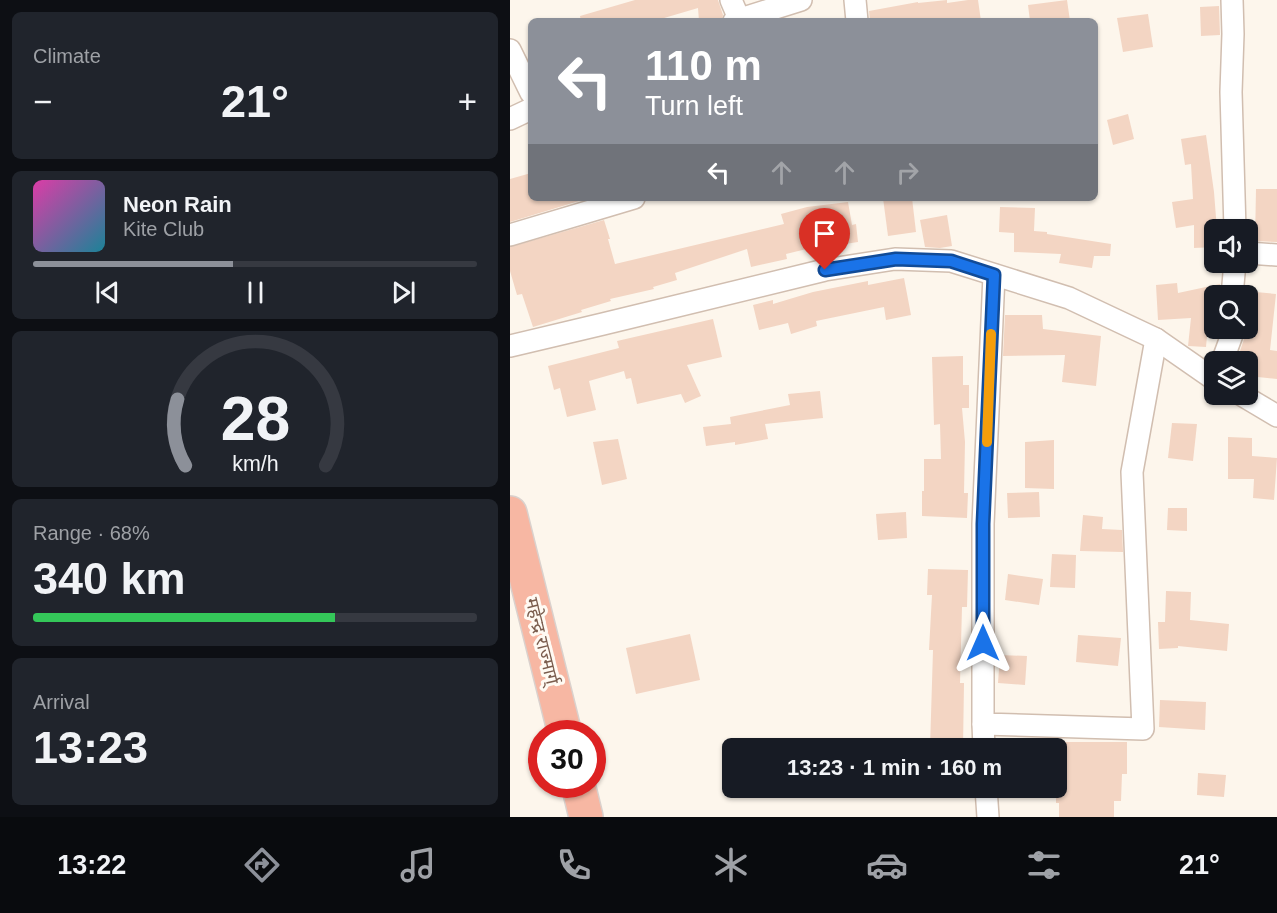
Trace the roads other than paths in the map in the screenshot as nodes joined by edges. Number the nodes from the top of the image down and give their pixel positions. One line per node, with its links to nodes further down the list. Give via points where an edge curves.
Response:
1 (801, 0): 4 (street)
2 (855, 0): 5 (street)
3 (1232, 0): 11 (street)
4 (736, 15)
5 (857, 18)
6 (510, 50): 7 (street)
7 (528, 87)
8 (528, 110): 9 (street)
9 (510, 119)
10 (624, 201): 12 (street)
11 (1235, 219)
12 (510, 235)
13 (1258, 254): 14 (street)
14 (1277, 255)
15 (994, 275): 16 (street, via 1069,298); 17 (street, via 951,261 896,259 825,270); 23 (street, via 983,524)
16 (1156, 339): 18 (street); 23 (street, via 1132,472 1143,729)
17 (510, 346)
18 (1204, 372)
19 (1258, 405): 20 (street)
20 (1277, 416)
21 (510, 513): 22 (highway, महेन्द्र राज्मार्ग्)
22 (562, 720)
23 (983, 724): 24 (street)
24 (984, 738)
25 (581, 798): 27 (highway)
26 (987, 798): 28 (street)
27 (586, 817)
28 (988, 817)

